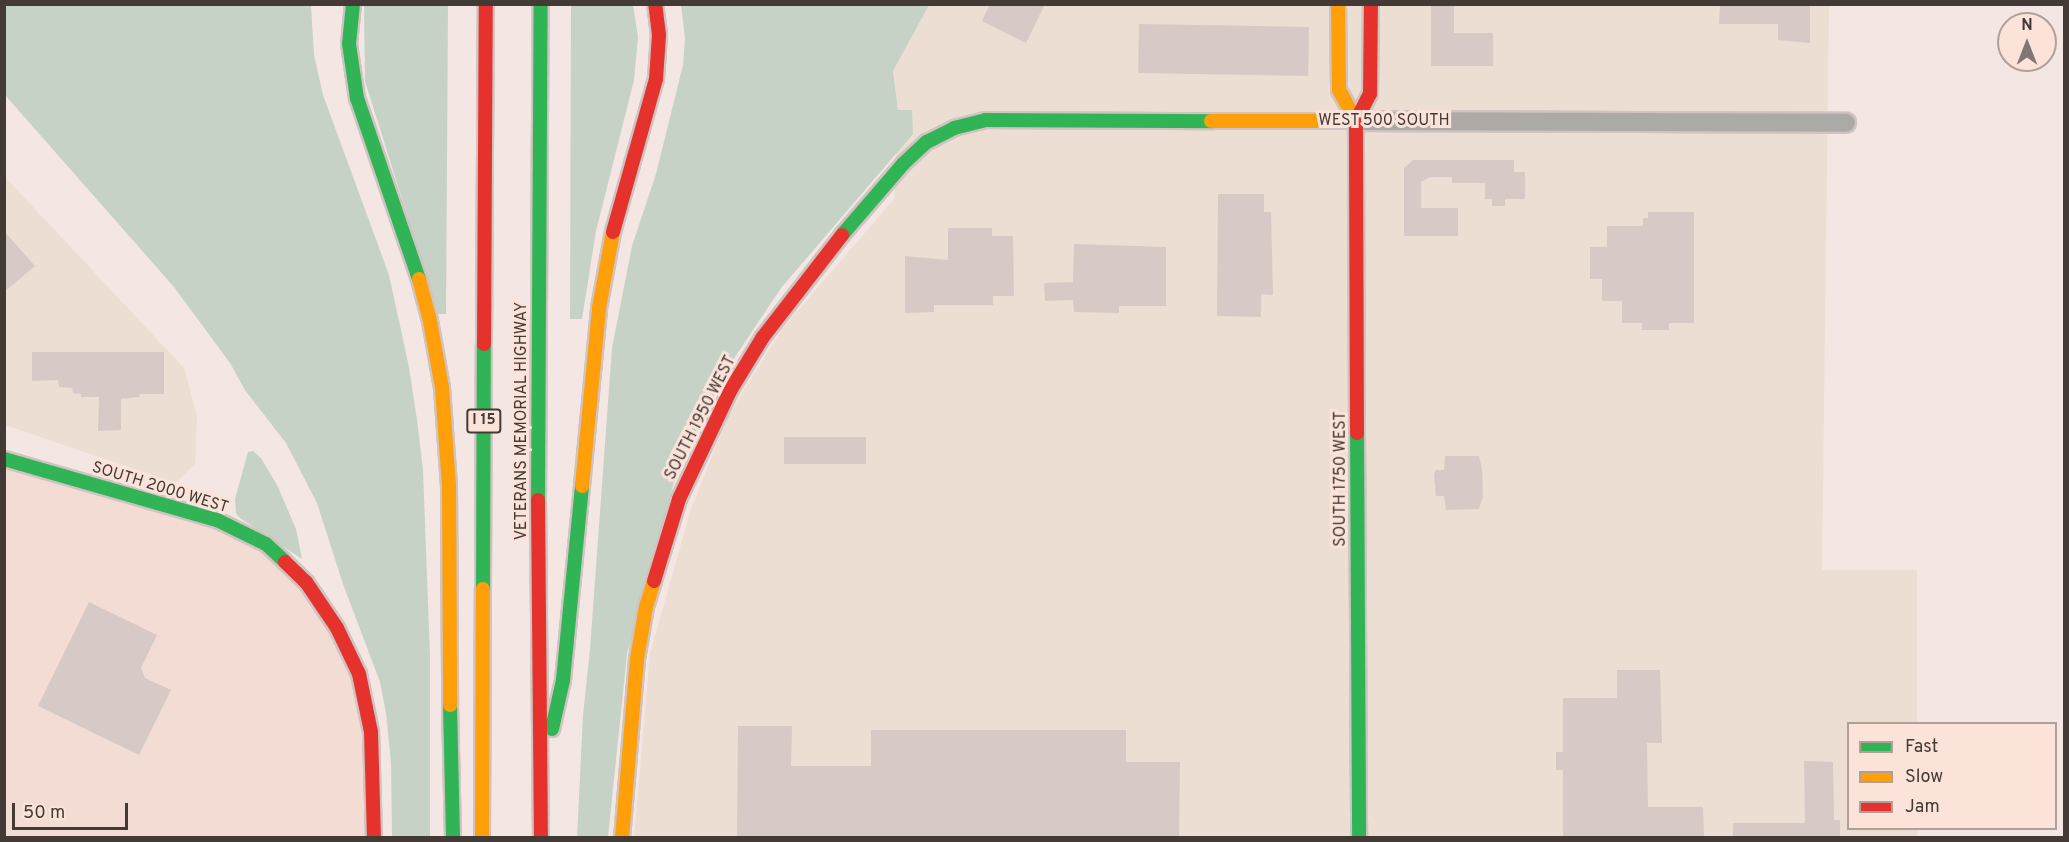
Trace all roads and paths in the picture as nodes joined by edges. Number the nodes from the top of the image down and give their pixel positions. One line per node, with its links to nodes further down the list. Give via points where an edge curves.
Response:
1 (352, 4): 11 (main road, via 349,44 353,82)
2 (486, 4): 16 (main road, I 15)
3 (541, 4): 13 (main road, VETERANS MEMORIAL HIGHWAY, via 537,576)
4 (1338, 4): 8 (main road, via 1339,90)
5 (1371, 4): 8 (main road, via 1370,94)
6 (656, 6): 13 (main road, via 656,79 614,225 601,297 563,680)
7 (335, 33): 11 (main road, via 339,63 355,116)
8 (1356, 121): 9 (street, WEST 500 SOUTH); 10 (main road, WEST 500 SOUTH, via 985,120 954,128); 19 (main road, SOUTH 1750 WEST)
9 (1846, 123)
10 (927, 142): 18 (main road, SOUTH 1950 WEST, via 854,220 769,329 730,391 700,450 679,499 646,607 634,680)
11 (395, 205): 15 (main road, via 430,321 447,429)
12 (4, 459): 14 (main road, SOUTH 2000 WEST, via 217,520 266,544 306,582 337,628 359,674 371,732)
13 (541, 776): 17 (main road, VETERANS MEMORIAL HIGHWAY)
14 (374, 837)
15 (453, 837)
16 (482, 837)
17 (541, 837)
18 (622, 837)
19 (1359, 837)

